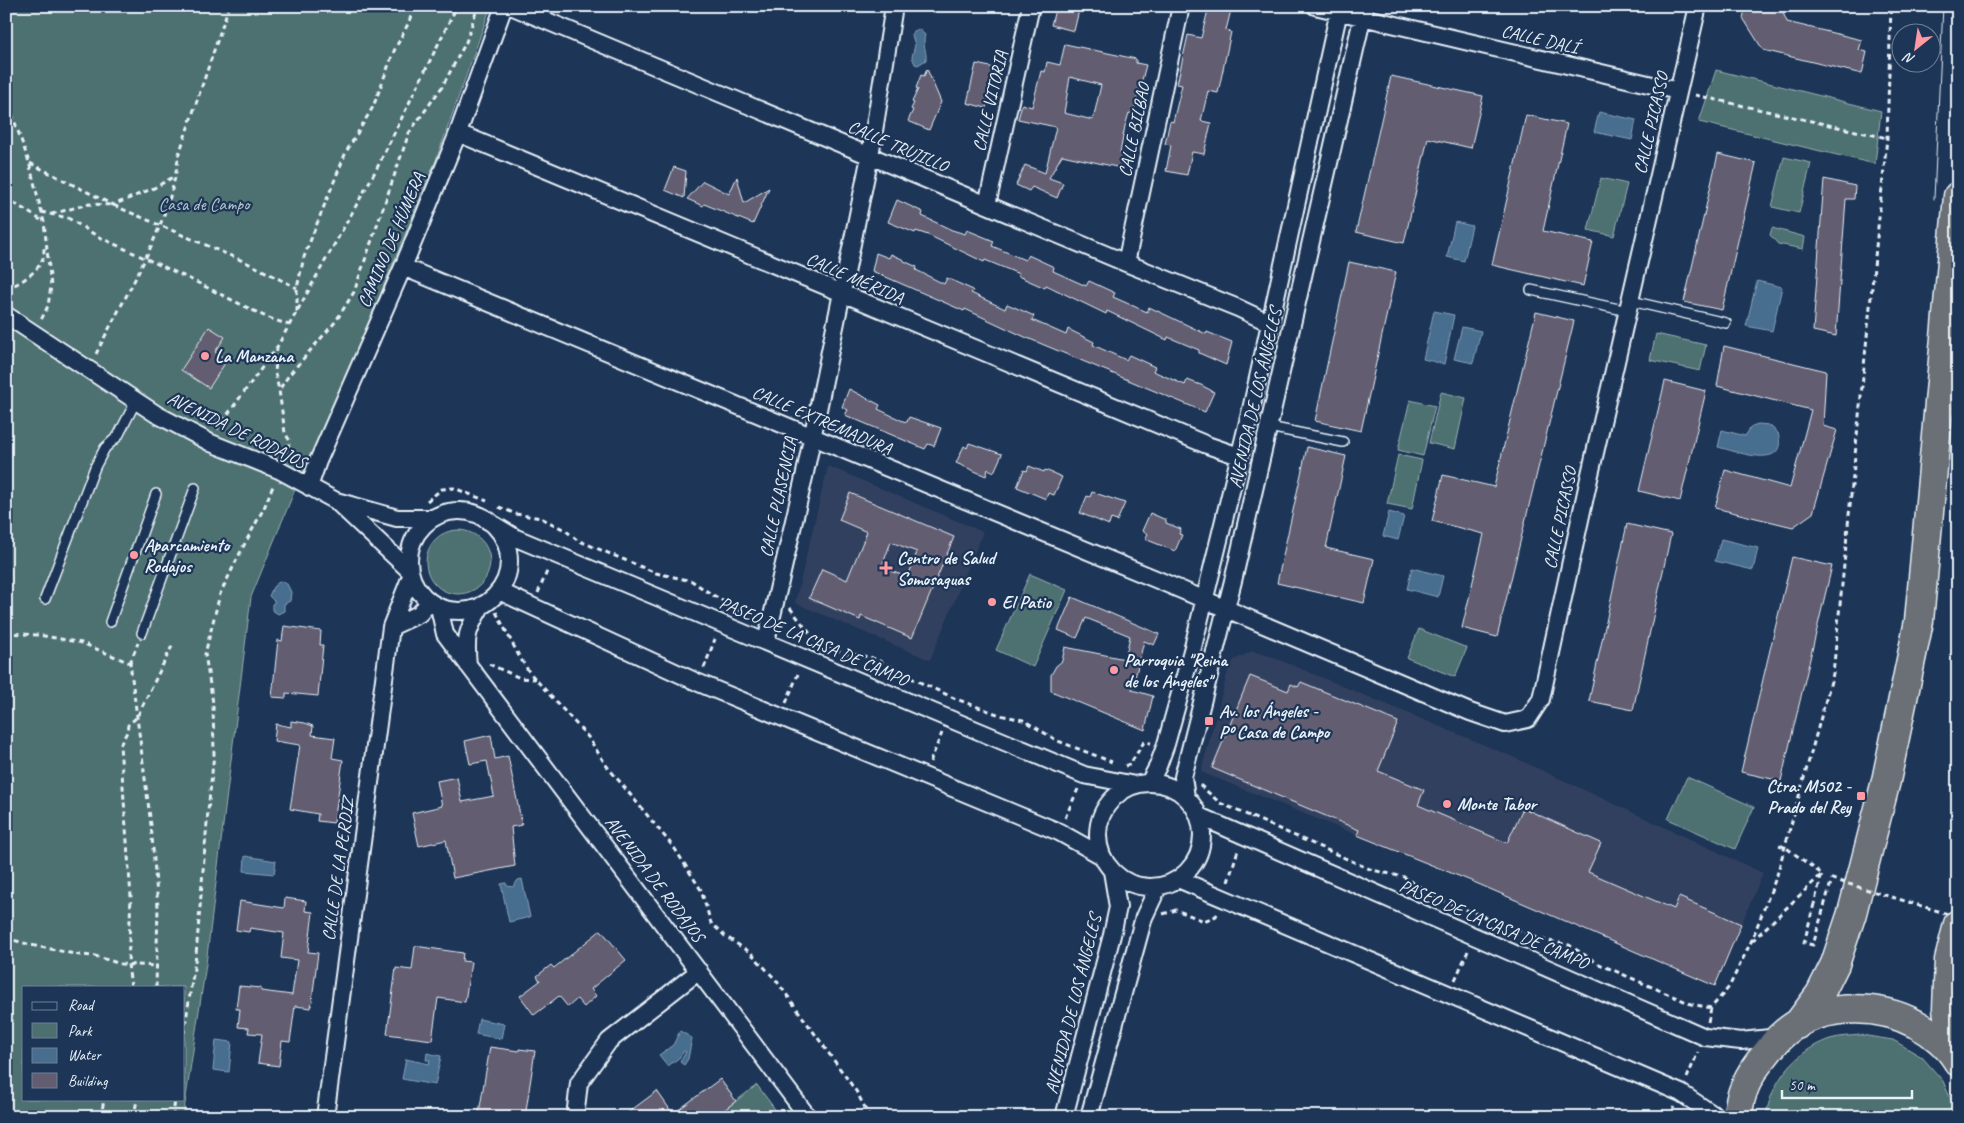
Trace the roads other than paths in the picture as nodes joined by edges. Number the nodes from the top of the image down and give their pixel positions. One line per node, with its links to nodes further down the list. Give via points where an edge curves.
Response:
1 (504, 6): 11 (street, CAMINO DE HÚMERA)
2 (511, 6): 12 (street, CALLE TRUJILLO)
3 (894, 6): 12 (street, CALLE PLASENCIA)
4 (1031, 6): 14 (street, CALLE VITORIA)
5 (1181, 6): 15 (street, CALLE BILBAO)
6 (1315, 6): 8 (street, CALLE DALÍ)
7 (1698, 6): 10 (street, CALLE PICASSO)
8 (1340, 9): 9 (street, CALLE DALÍ); 22 (street, AVENIDA DE LOS ÁNGELES)
9 (1364, 12): 10 (street, CALLE DALÍ); 24 (street, AVENIDA DE LOS ÁNGELES)
10 (1678, 91): 19 (street, CALLE PICASSO)
11 (458, 133): 16 (street, CAMINO DE HÚMERA); 18 (street, CALLE MÉRIDA)
12 (870, 156): 14 (street, CALLE TRUJILLO); 18 (street, CALLE PLASENCIA)
13 (1958, 196): 54 (highway, via 1919,620 1886,781 1852,913 1835,964 1820,994)
14 (987, 205): 15 (street, CALLE TRUJILLO)
15 (1126, 263): 22 (street, CALLE TRUJILLO)
16 (403, 267): 25 (street, CALLE EXTREMADURA); 28 (street, CAMINO DE HÚMERA)
17 (1531, 290): 19 (lane)
18 (841, 294): 25 (street, CALLE PLASENCIA); 27 (street, CALLE MÉRIDA)
19 (1629, 306): 21 (lane); 39 (street, CALLE PICASSO, via 1541,699 1528,720 1505,724 1470,712)
20 (6, 316): 23 (street, AVENIDA DE RODAJOS)
21 (1726, 322)
22 (1270, 323): 27 (street, AVENIDA DE LOS ÁNGELES)
23 (136, 401): 28 (street, AVENIDA DE RODAJOS, via 207,441 279,470); 35 (lane, via 118,436 105,448 95,467)
24 (1269, 427): 26 (lane); 39 (street, AVENIDA DE LOS ÁNGELES)
25 (811, 437): 37 (street, CALLE EXTREMADURA); 43 (street, CALLE PLASENCIA)
26 (1343, 442)
27 (1239, 456): 37 (street, AVENIDA DE LOS ÁNGELES)
28 (309, 487): 31 (street, AVENIDA DE RODAJOS)
29 (195, 488): 42 (lane)
30 (156, 494): 40 (lane)
31 (336, 501): 32 (street, AVENIDA DE RODAJOS, via 398,518); 34 (street, AVENIDA DE RODAJOS)
32 (433, 518): 33 (street, via 458,511); 34 (street, via 414,541 409,555)
33 (483, 518): 36 (street, via 496,528 509,559 507,576); 43 (street, PASEO DE LA CASA DE CAMPO, via 516,538)
34 (411, 574): 38 (street, via 418,590); 41 (street, CALLE DE LA PERDIZ)
35 (45, 599)
36 (491, 599): 38 (street, via 468,610 454,611); 44 (street, via 470,625 467,636); 48 (street, via 1059,832)
37 (1204, 600): 39 (street, CALLE EXTREMADURA); 45 (street, AVENIDA DE LOS ÁNGELES, via 1166,744 1158,766)
38 (434, 604): 41 (street); 44 (street, AVENIDA DE RODAJOS, via 444,634)
39 (1226, 610): 46 (street, AVENIDA DE LOS ÁNGELES, via 1183,777)
40 (110, 622)
41 (391, 627): 56 (street, CALLE DE LA PERDIZ)
42 (142, 632)
43 (766, 642): 45 (street, PASEO DE LA CASA DE CAMPO, via 1084,775)
44 (469, 666): 53 (street, AVENIDA DE RODAJOS)
45 (1142, 784): 46 (street, via 1162,784); 48 (street, via 1119,793 1107,806 1100,822 1098,839)
46 (1186, 797): 47 (street)
47 (1199, 816): 50 (street, via 1200,851 1192,867); 54 (street, PASEO DE LA CASA DE CAMPO, via 1705,1037 1741,1041)
48 (1102, 856): 49 (street)
49 (1112, 871): 51 (street, via 1141,887); 59 (street, AVENIDA DE LOS ÁNGELES, via 1118,907)
50 (1178, 879): 51 (street); 61 (street, via 1681,1093)
51 (1158, 887): 60 (street, via 1144,917)
52 (1958, 924): 55 (highway, via 1949,960 1947,1009)
53 (699, 971): 57 (street, via 609,1041 579,1083); 58 (street, AVENIDA DE RODAJOS)
54 (1788, 1031): 55 (highway, via 1820,1015 1844,1009 1882,1011 1925,1028); 62 (highway, via 1753,1069 1744,1089)
55 (1956, 1059)
56 (325, 1117)
57 (575, 1117)
58 (808, 1117)
59 (1064, 1117)
60 (1089, 1117)
61 (1717, 1117)
62 (1738, 1117)

